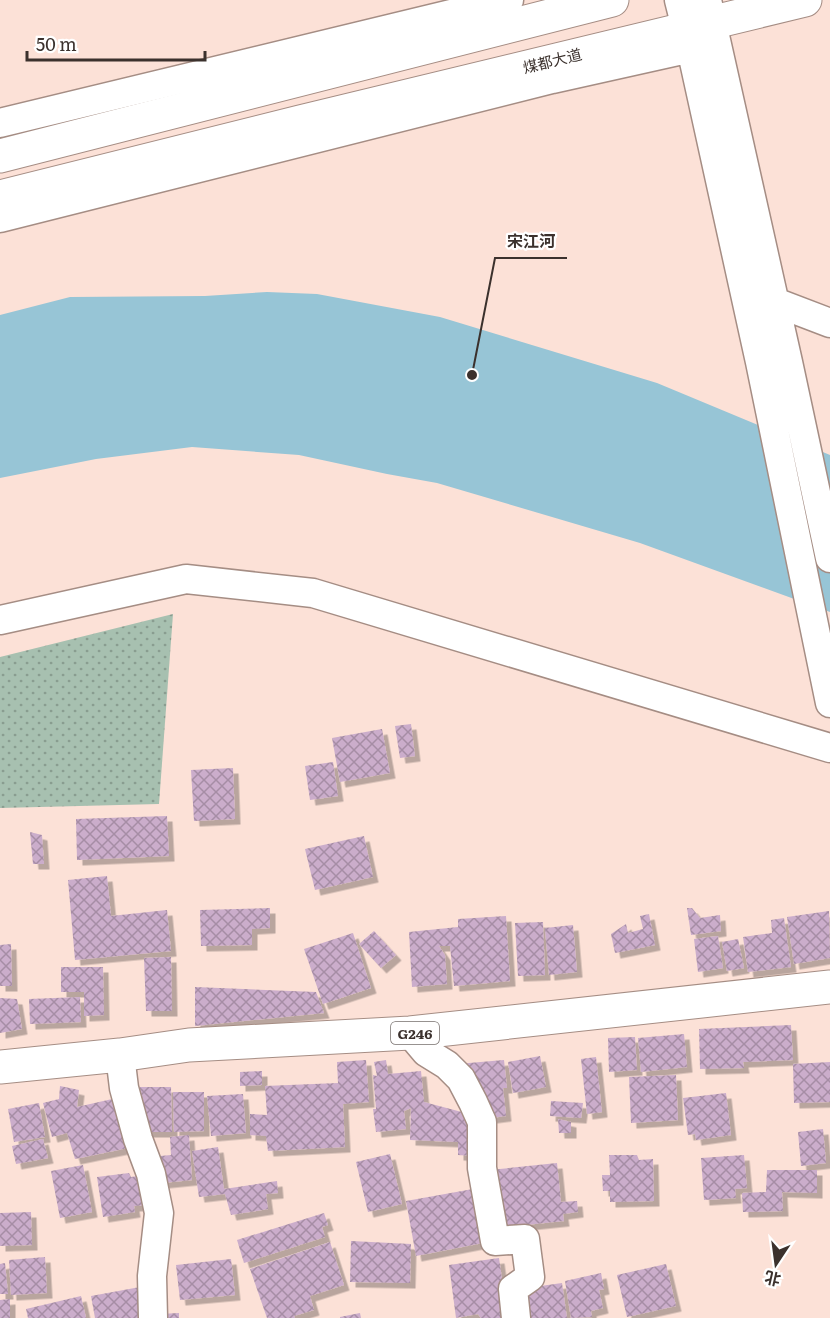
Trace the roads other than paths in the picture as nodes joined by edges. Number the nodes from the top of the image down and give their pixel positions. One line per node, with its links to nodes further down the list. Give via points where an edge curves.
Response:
1 (509, 0): 5 (street)
2 (612, 0): 6 (main road)
3 (805, 0): 4 (main road, 煤都大道)
4 (695, 19): 7 (main road, 煤都大道); 8 (street, via 552,79); 9 (street); 14 (street, via 760,362)
5 (0, 123)
6 (0, 156)
7 (0, 197)
8 (0, 218)
9 (777, 310): 10 (street); 11 (street); 12 (street)
10 (830, 323)
11 (830, 338)
12 (830, 558)
13 (0, 620): 15 (street, via 186,579 313,593)
14 (829, 694)
15 (830, 748)
16 (830, 987): 17 (main road, G246)
17 (410, 1033): 18 (main road, G246, via 189,1045); 21 (street, via 426,1052 461,1079 482,1122 482,1168 495,1241 525,1239 530,1277 513,1289)
18 (120, 1055): 19 (main road, G246); 20 (street, via 124,1088 159,1213 152,1276)
19 (0, 1067)
20 (153, 1318)
21 (516, 1318)

